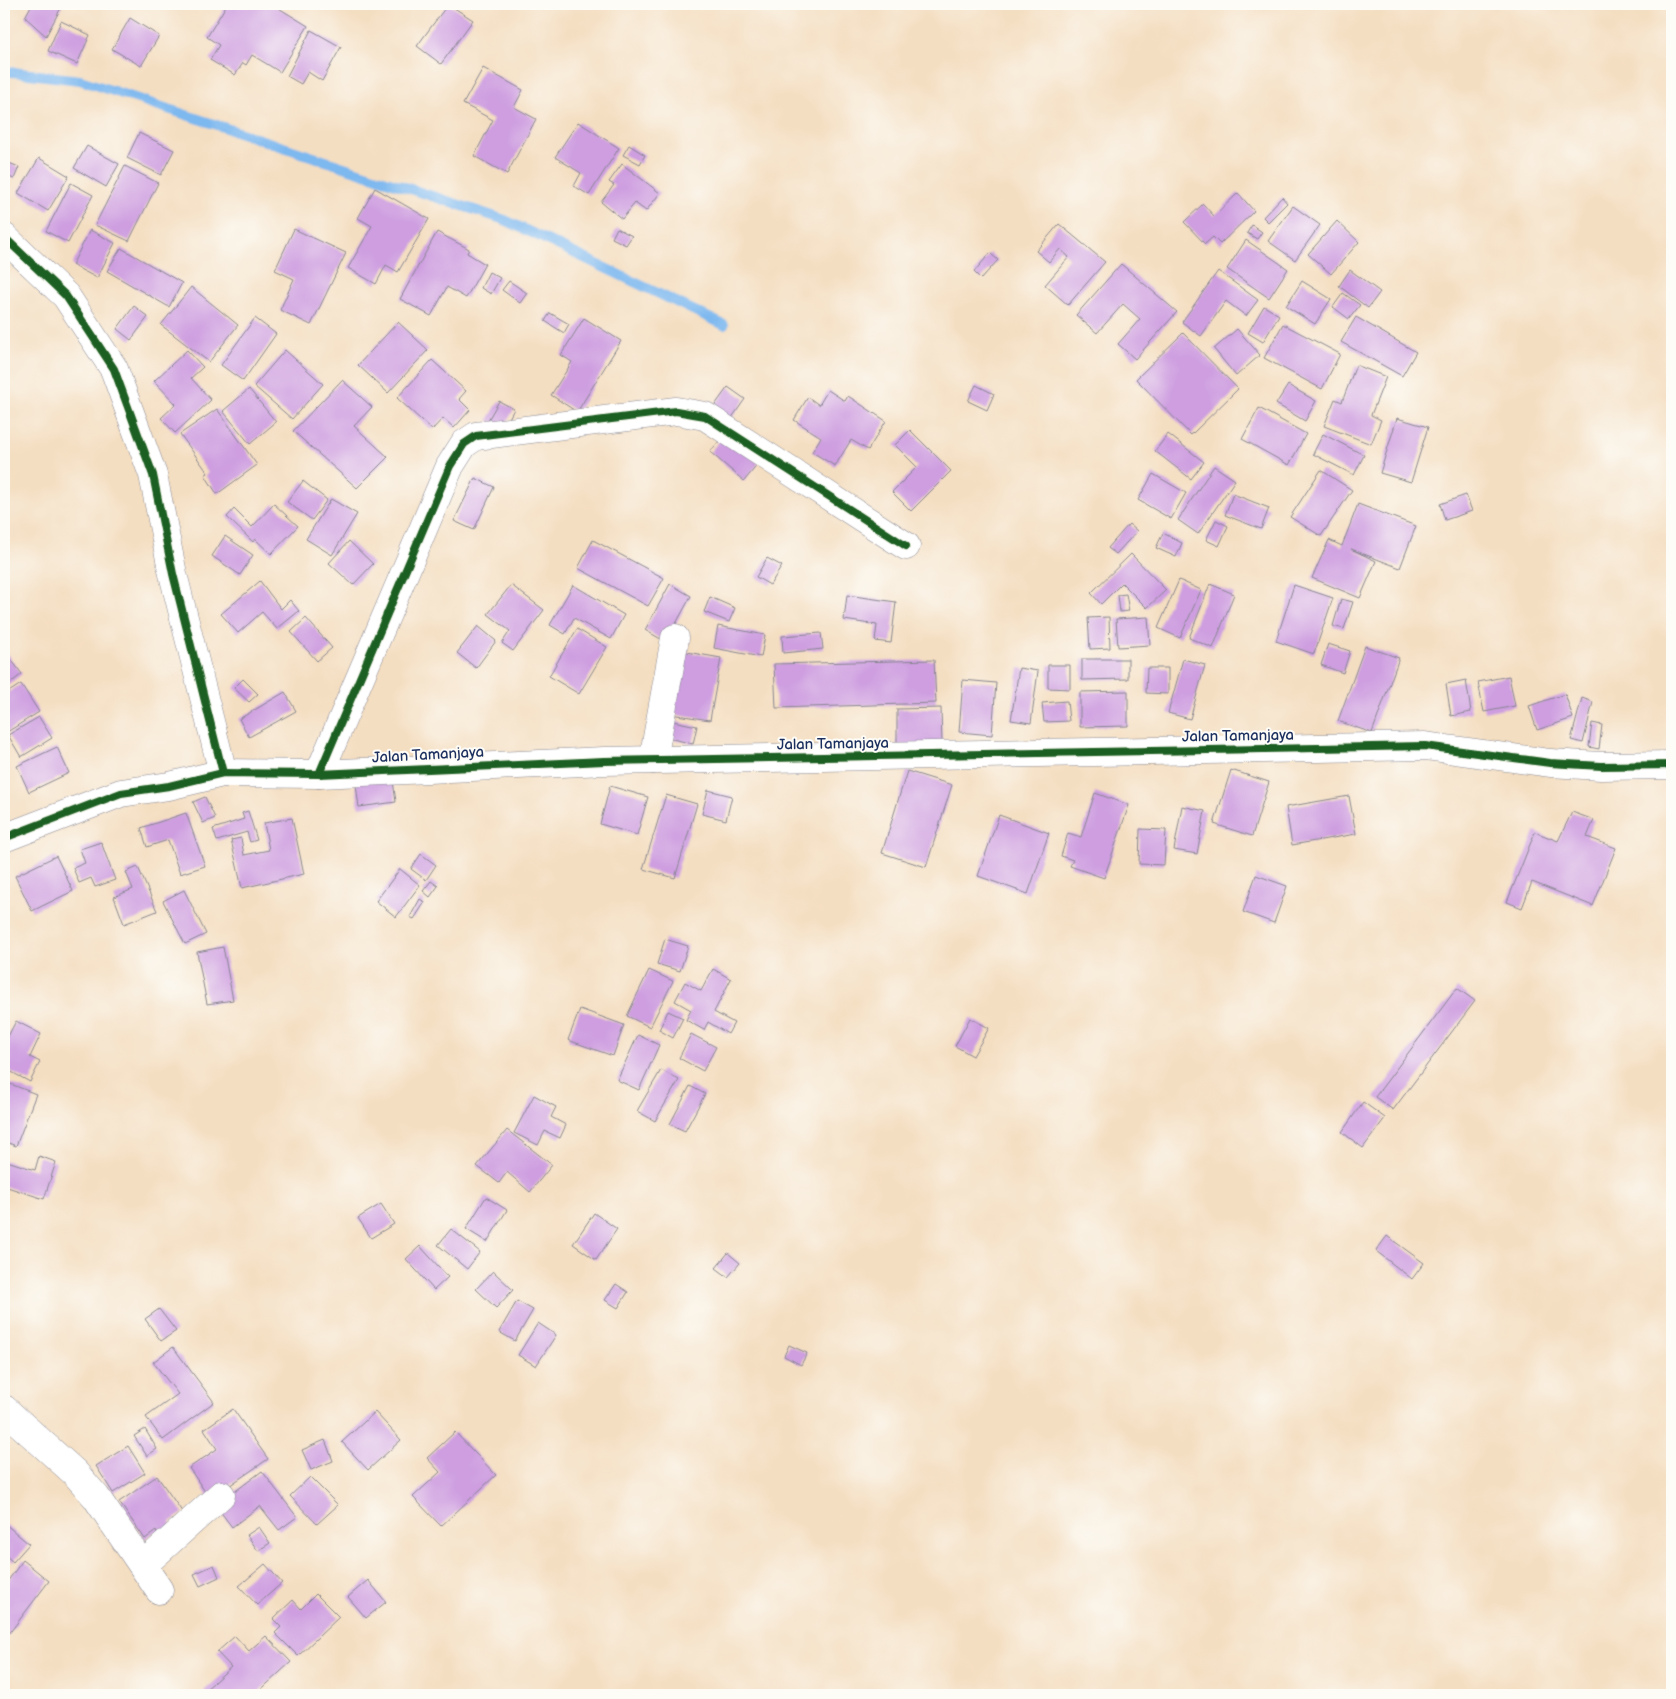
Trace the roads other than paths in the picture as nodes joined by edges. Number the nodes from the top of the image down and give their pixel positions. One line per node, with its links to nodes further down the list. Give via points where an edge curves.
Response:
1 (4, 237): 6 (street, via 66,296 114,369 153,475 173,574)
2 (906, 546): 7 (street, via 705,416 676,411 476,436 464,444 450,466)
3 (675, 638): 4 (street)
4 (653, 760): 5 (street, Jalan Tamanjaya, via 1425,746 1550,763); 7 (street, Jalan Tamanjaya)
5 (1672, 765)
6 (223, 773): 7 (street, Jalan Tamanjaya); 8 (street, Jalan Tamanjaya, via 122,793)
7 (319, 774)
8 (4, 838)
9 (4, 1409): 11 (street, via 96,1496)
10 (221, 1495): 11 (street)
11 (143, 1565): 12 (street)
12 (160, 1590)

